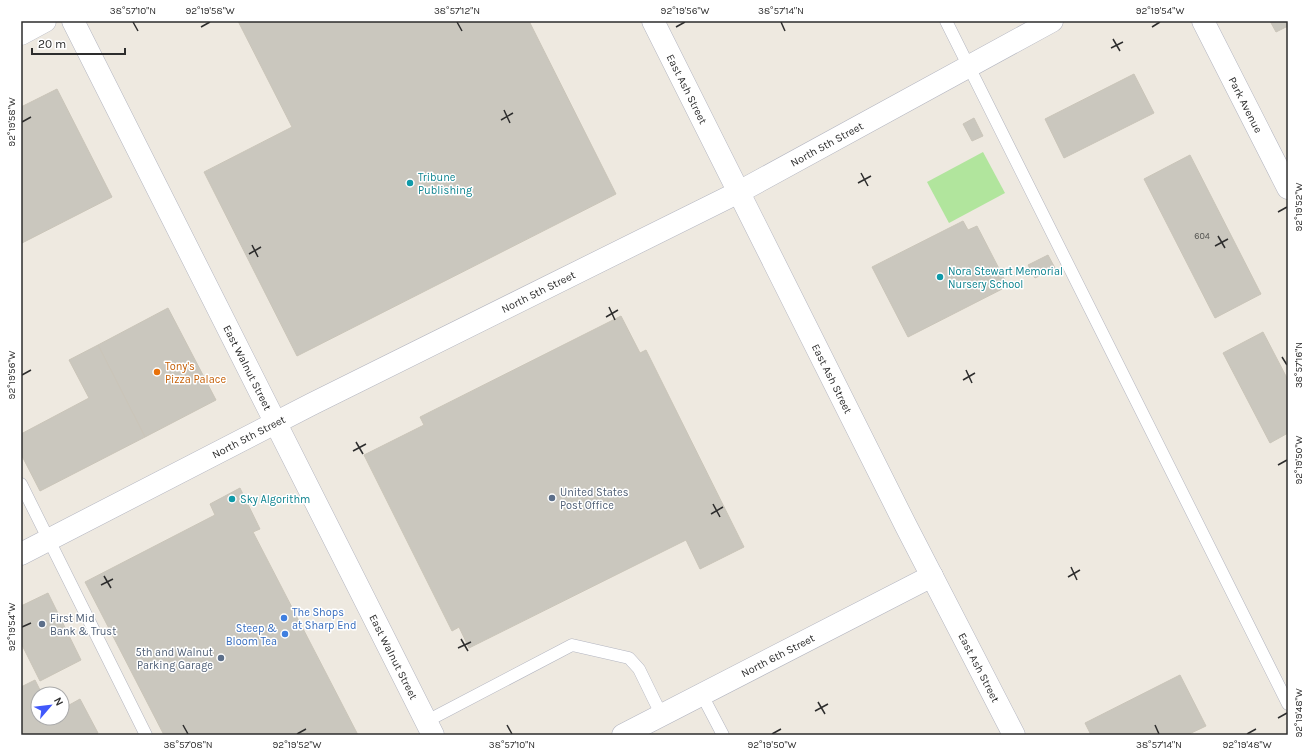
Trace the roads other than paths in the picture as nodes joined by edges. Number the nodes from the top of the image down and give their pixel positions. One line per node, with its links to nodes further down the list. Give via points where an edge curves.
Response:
1 (45, 21): 7 (street)
2 (72, 21): 11 (street, East Walnut Street)
3 (653, 21): 10 (street, East Ash Street)
4 (946, 21): 8 (lane)
5 (1052, 21): 8 (street, North 5th Street)
6 (1203, 21): 9 (street, Park Avenue)
7 (21, 34)
8 (969, 65): 10 (street, North 5th Street); 17 (lane)
9 (1288, 188)
10 (739, 192): 11 (street, North 5th Street); 15 (street, East Ash Street)
11 (276, 423): 13 (street, North 5th Street); 19 (street, East Walnut Street)
12 (21, 484): 13 (lane)
13 (48, 540): 14 (street, North 5th Street); 20 (lane)
14 (21, 554)
15 (932, 576): 16 (street, North 6th Street); 23 (street, East Ash Street)
16 (702, 695): 18 (street, North 6th Street); 22 (lane)
17 (1288, 704)
18 (662, 716): 19 (lane, via 639,669 629,658 572,645); 21 (street, North 6th Street)
19 (430, 728)
20 (146, 735)
21 (623, 735)
22 (723, 735)
23 (1014, 735)

